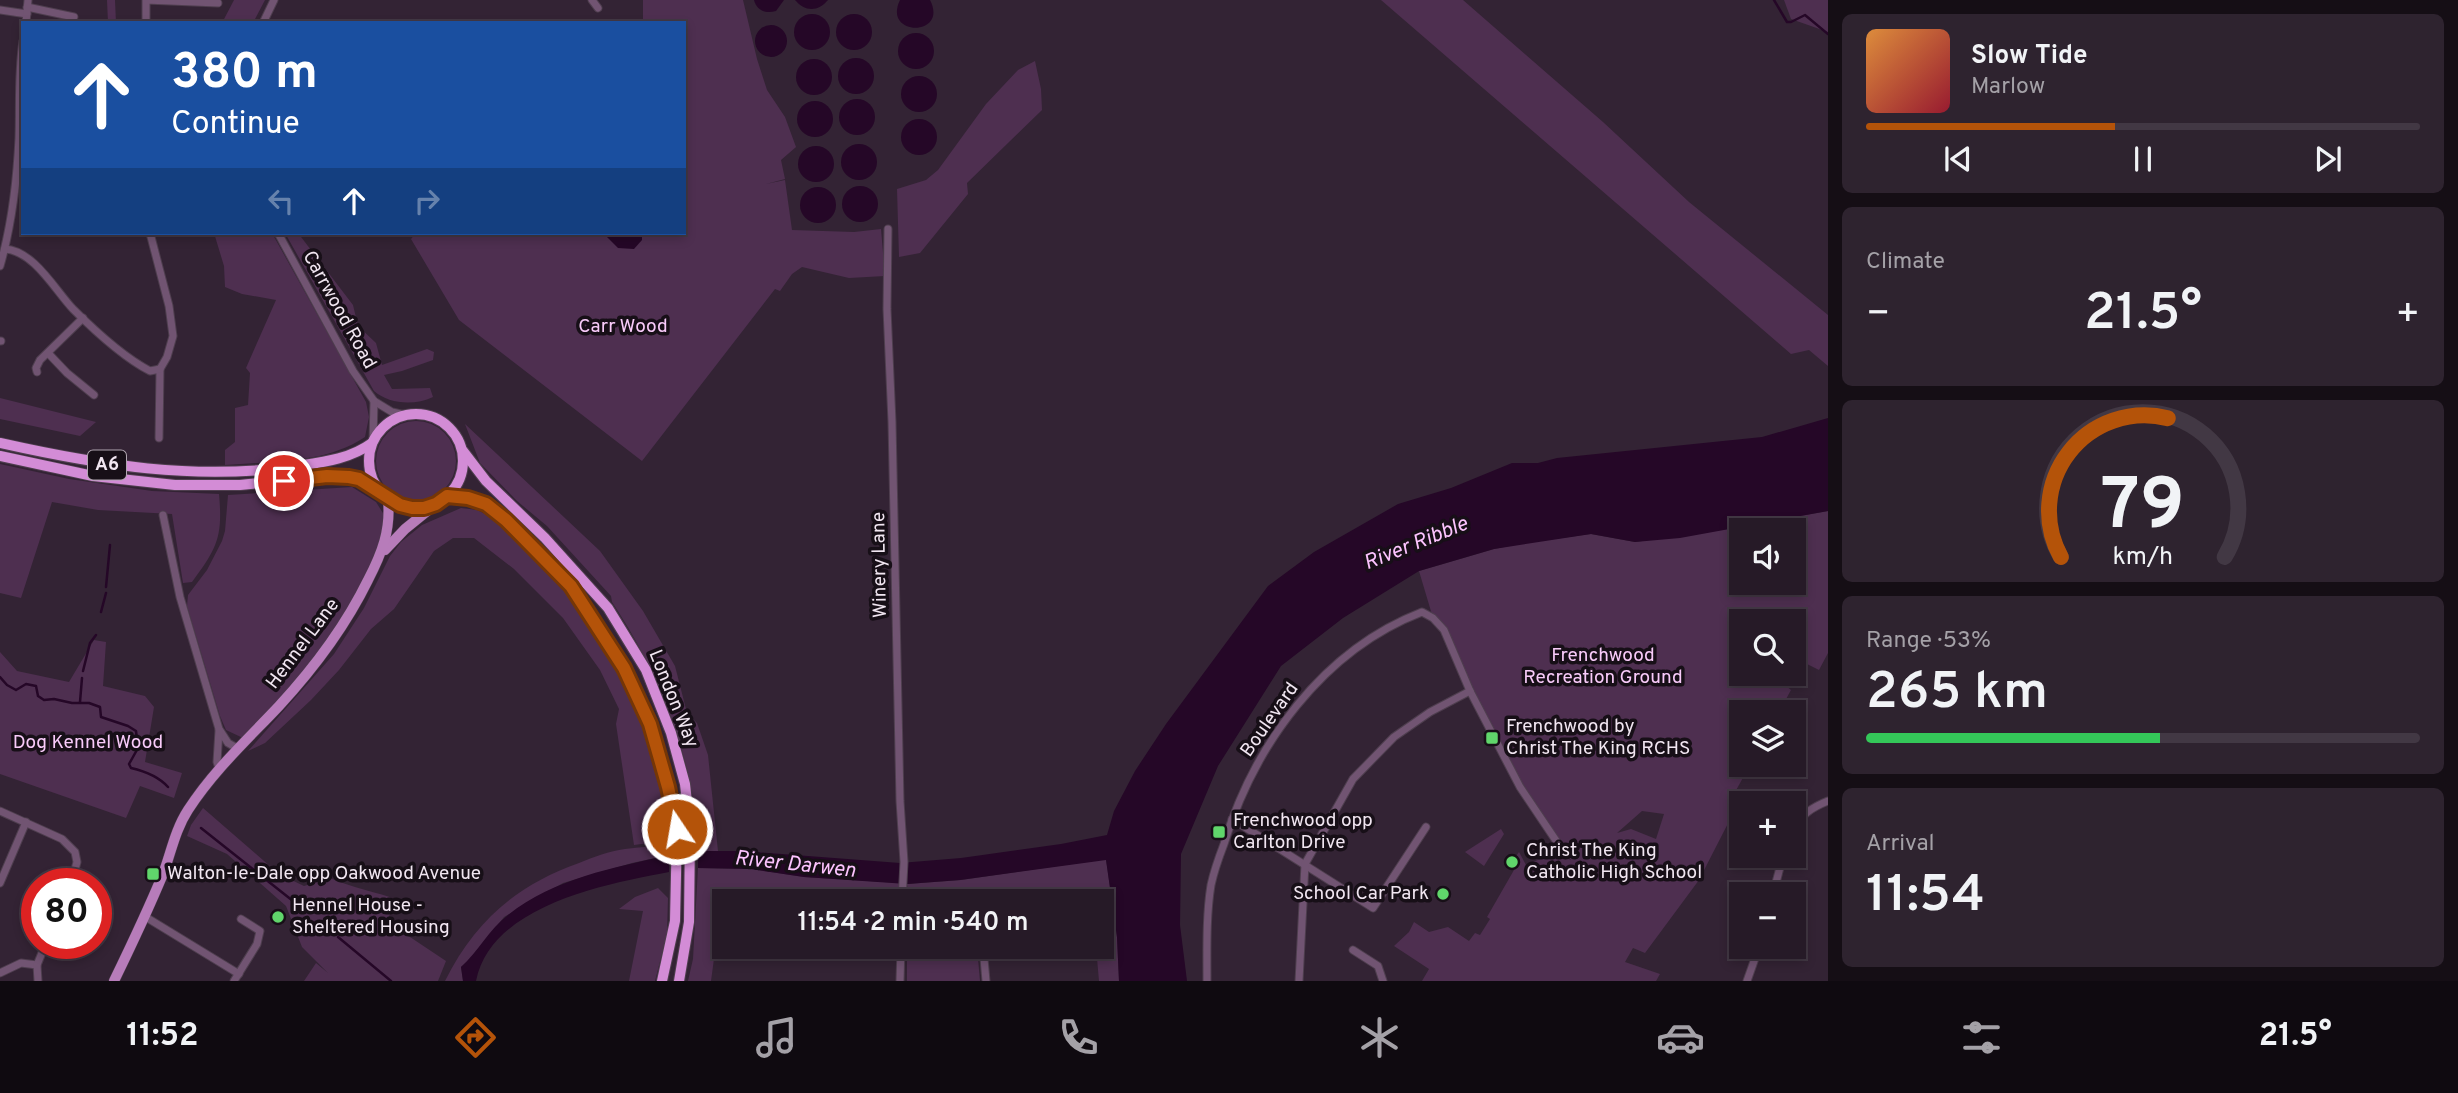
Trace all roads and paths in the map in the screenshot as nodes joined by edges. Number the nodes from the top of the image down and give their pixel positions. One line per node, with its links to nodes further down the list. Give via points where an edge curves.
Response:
1 (274, 0): 9 (street)
2 (592, 0): 4 (street)
3 (218, 3): 8 (street, via 146,0)
4 (598, 8)
5 (0, 10): 6 (street)
6 (27, 11): 7 (street)
7 (74, 17)
8 (146, 21)
9 (264, 21)
10 (21, 56): 11 (street)
11 (21, 107): 15 (street, via 16,185)
12 (888, 229): 49 (street, Winery Lane)
13 (150, 235): 20 (street, via 172,322 171,345)
14 (279, 235): 23 (street, Carrwood Road, via 353,372)
15 (4, 236): 16 (street)
16 (5, 249): 17 (street); 18 (street, via 34,265)
17 (0, 266)
18 (83, 318): 19 (street); 20 (street, via 144,368)
19 (48, 353): 21 (street); 22 (street)
20 (159, 369): 25 (street)
21 (37, 372)
22 (94, 395)
23 (374, 401): 24 (street, Carrwood Road); 26 (street)
24 (405, 415): 26 (highway, A6, via 381,429); 28 (highway, via 417,413 441,420 451,428)
25 (159, 438)
26 (373, 442): 27 (highway, A6, via 355,454 318,463 216,472 130,468); 30 (highway, via 370,470)
27 (0, 443)
28 (463, 451): 31 (highway, via 461,476); 63 (highway, London Way, via 608,608 646,670 671,733 685,783 691,829 689,922)
29 (0, 456): 30 (highway, A6, via 93,476 175,485 240,485 339,475 359,479)
30 (384, 496): 32 (highway, A6, via 412,508); 34 (main road, Hennel Lane, via 390,517)
31 (447, 496): 32 (highway); 62 (highway, London Way, via 486,504 571,586 624,668 650,724 677,829 675,921)
32 (436, 504): 34 (main road, Hennel Lane)
33 (163, 515): 36 (street, via 180,597)
34 (383, 552): 37 (main road, Hennel Lane, via 335,638)
35 (1471, 691): 42 (street, Boulevard, via 1444,630 1433,618 1422,612 1395,622 1368,639 1307,694 1261,756); 45 (street, via 1520,787); 46 (street, via 1394,737 1353,779)
36 (219, 729): 37 (street); 38 (street)
37 (237, 748): 38 (main road, Hennel Lane)
38 (219, 768): 50 (main road, Hennel Lane, via 178,828)
39 (1828, 801): 41 (street)
40 (0, 811): 43 (street)
41 (1806, 813)
42 (1232, 820): 46 (street); 66 (street, Boulevard, via 1209,901)
43 (26, 822): 47 (street, via 70,845); 48 (street)
44 (1426, 827): 46 (street, via 1373,908)
45 (1565, 854)
46 (1305, 864): 67 (street)
47 (75, 868)
48 (0, 883)
49 (903, 889)
50 (144, 916): 59 (street); 61 (main road, Hennel Lane)
51 (242, 919): 59 (street, via 260,931)
52 (1353, 950): 68 (street, via 1378,966)
53 (39, 959): 57 (street)
54 (901, 959): 64 (street)
55 (984, 959): 65 (street)
56 (1755, 959): 69 (street)
57 (37, 965): 58 (street, via 21,963); 60 (street)
58 (0, 973)
59 (236, 978)
60 (38, 981)
61 (114, 981)
62 (662, 981)
63 (678, 981)
64 (900, 981)
65 (986, 981)
66 (1208, 981)
67 (1299, 981)
68 (1382, 981)
69 (1747, 981)

